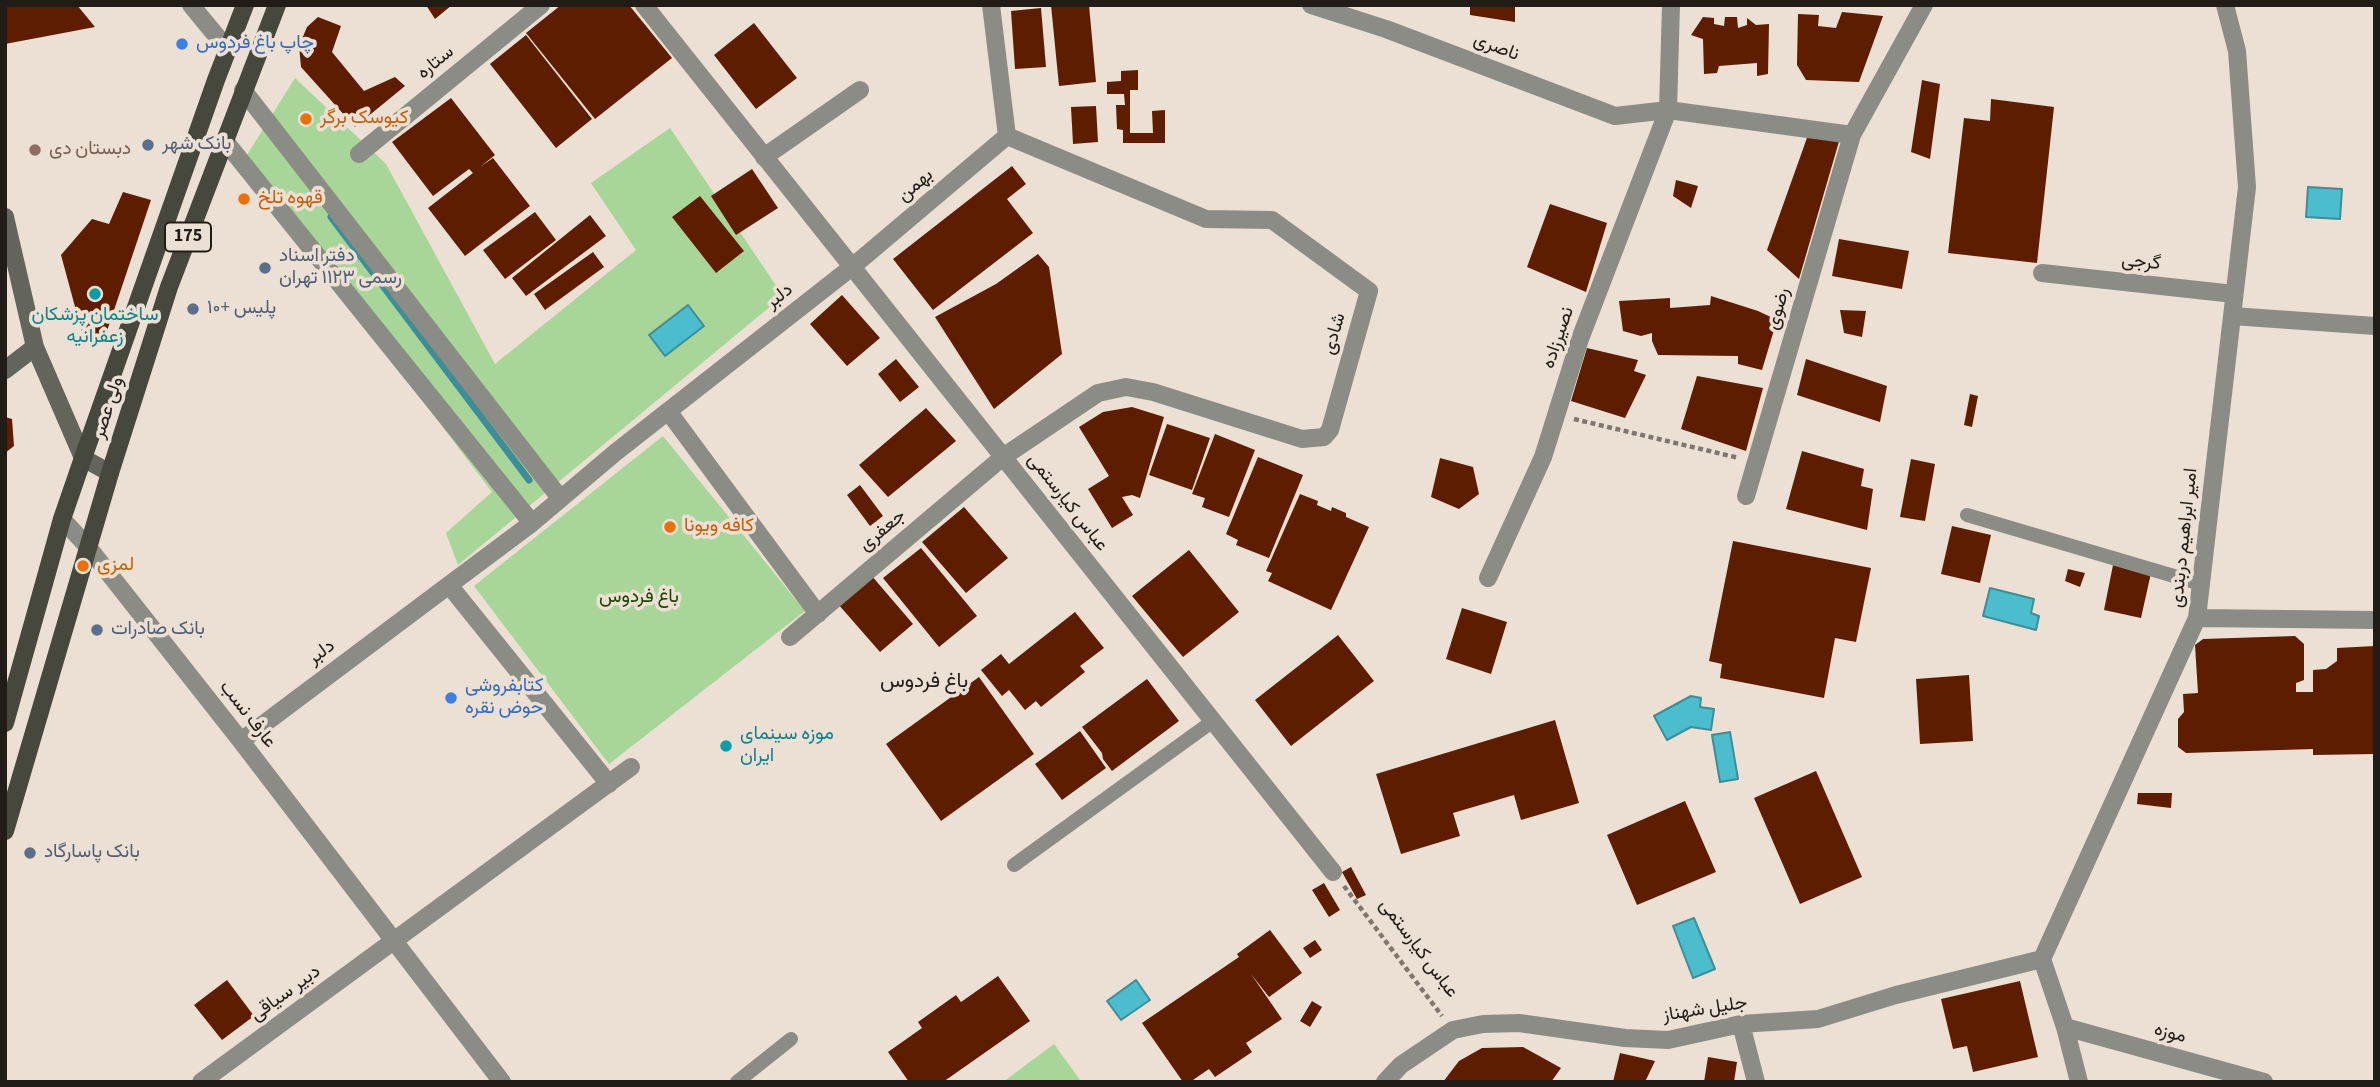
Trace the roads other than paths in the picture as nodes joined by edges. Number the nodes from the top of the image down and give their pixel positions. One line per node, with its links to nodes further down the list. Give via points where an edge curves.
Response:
1 (191, 5): 11 (street)
2 (246, 5): 11 (main road, ولی عصر / 175)
3 (277, 5): 12 (main road, ولی عصر / 175)
4 (541, 5): 18 (street, ستاره)
5 (644, 5): 19 (street, عباس کیارستمی)
6 (991, 5): 16 (street)
7 (1311, 5): 14 (street, ناصری, via 1615,116)
8 (1671, 5): 14 (street, نصیرزاده)
9 (1924, 5): 15 (street, رضوى)
10 (2225, 5): 23 (street, امیر ابراهیم دربندی, via 2237,51 2247,187)
11 (228, 50): 29 (main road, ولی عصر / 175)
12 (243, 90): 17 (main road, ولی عصر / 175); 33 (street)
13 (860, 90): 19 (street)
14 (1668, 110): 15 (street, ناصری); 38 (street, نصیرزاده, via 1580,339 1542,457)
15 (1852, 135): 32 (street, رضوى)
16 (1007, 136): 21 (street, بهمن); 30 (street, شادی, via 1206,219 1272,220 1369,291 1330,430 1324,437 1302,439 1126,387 1098,393)
17 (224, 140): 31 (main road, ولی عصر / 175, via 169,287); 36 (street)
18 (359, 153)
19 (764, 156): 21 (street, عباس کیارستمی)
20 (5, 217): 26 (main road)
21 (852, 267): 28 (street, دلبر); 30 (street, عباس کیارستمی)
22 (2042, 273): 23 (street, گرجی)
23 (2234, 294): 24 (street, امیر ابراهیم دربندی)
24 (2232, 316): 25 (street); 39 (street, امیر ابراهیم دربندی)
25 (2375, 326)
26 (35, 347): 27 (main road); 29 (main road)
27 (5, 370)
28 (667, 411): 33 (street, دلبر); 41 (street)
29 (82, 457): 31 (main road); 35 (main road, ولی عصر / 175)
30 (1003, 457): 41 (street, جعفری); 45 (street, عباس کیارستمی)
31 (110, 473): 37 (main road, ولی عصر / 175)
32 (1746, 496)
33 (561, 498): 36 (street, دلبر)
34 (1967, 515): 39 (lane)
35 (62, 519): 37 (street, عارف نسب); 46 (main road, ولی عصر / 175)
36 (531, 523): 40 (street, دلبر)
37 (89, 547): 47 (street, عارف نسب); 50 (main road, ولی عصر / 175)
38 (1488, 578)
39 (2201, 584): 42 (street, امیر ابراهیم دربندی)
40 (449, 585): 47 (street, دلبر); 49 (street)
41 (818, 614): 44 (street, جعفری)
42 (2197, 618): 43 (street); 54 (street, امیر ابراهیم دربندی)
43 (2375, 620)
44 (790, 637)
45 (1213, 721): 51 (lane); 52 (street, عباس کیارستمی)
46 (5, 723)
47 (241, 741): 53 (street, عارف نسب)
48 (631, 766): 49 (street, دبیر سیاقی)
49 (609, 784): 53 (street, دبیر سیاقی)
50 (5, 831)
51 (1014, 865)
52 (1333, 872)
53 (394, 941): 58 (street, دبیر سیاقی); 59 (street, عارف نسب)
54 (2042, 959): 55 (street, جلیل شهناز, via 1818,1019); 56 (street)
55 (1741, 1024): 61 (street, جلیل شهناز, via 1668,1040 1519,1023 1483,1024 1453,1030 1401,1065); 62 (street)
56 (2065, 1027): 63 (street); 64 (street, موزه)
57 (791, 1038): 60 (lane)
58 (201, 1082)
59 (502, 1082)
60 (737, 1082)
61 (1385, 1082)
62 (1756, 1082)
63 (2078, 1082)
64 (2264, 1082)

